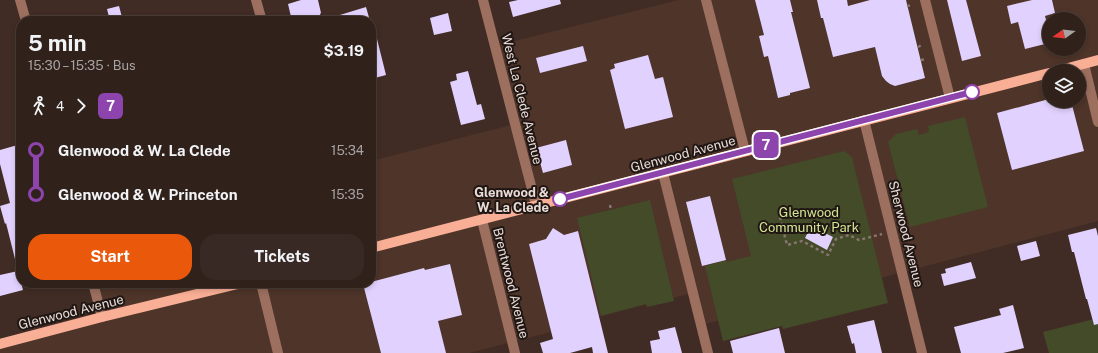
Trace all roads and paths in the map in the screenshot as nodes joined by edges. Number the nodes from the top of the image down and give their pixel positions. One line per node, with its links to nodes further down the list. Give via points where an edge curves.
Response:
1 (20, 0): 8 (street)
2 (256, 0): 9 (street)
3 (483, 0): 23 (street, West La Clede Avenue)
4 (706, 0): 21 (street)
5 (925, 0): 18 (street)
6 (912, 4): 7 (path)
7 (907, 6)
8 (25, 16)
9 (261, 16)
10 (922, 45): 11 (path)
11 (918, 46)
12 (926, 59): 13 (path)
13 (921, 60)
14 (1098, 60): 15 (main road)
15 (1084, 64)
16 (1086, 72): 20 (street)
17 (1042, 75): 18 (main road, Glenwood Avenue)
18 (950, 98): 19 (main road, Glenwood Avenue)
19 (864, 120): 21 (main road, Glenwood Avenue); 28 (street, Sherwood Avenue)
20 (1098, 122)
21 (745, 151): 22 (main road, Glenwood Avenue)
22 (663, 173): 23 (main road, Glenwood Avenue); 37 (street)
23 (536, 205): 27 (main road, Glenwood Avenue)
24 (610, 205): 25 (path)
25 (611, 210)
26 (780, 217): 28 (path, via 787,245 802,241 828,255 836,238 849,235 859,240)
27 (482, 220): 29 (main road, Glenwood Avenue); 36 (street, Brentwood Avenue)
28 (892, 232): 38 (street, Sherwood Avenue)
29 (376, 247)
30 (94, 288): 33 (street)
31 (221, 288): 33 (main road, Glenwood Avenue)
32 (262, 288): 35 (street)
33 (102, 317): 34 (main road, Glenwood Avenue)
34 (0, 344)
35 (278, 353)
36 (515, 353)
37 (708, 353)
38 (922, 353)

